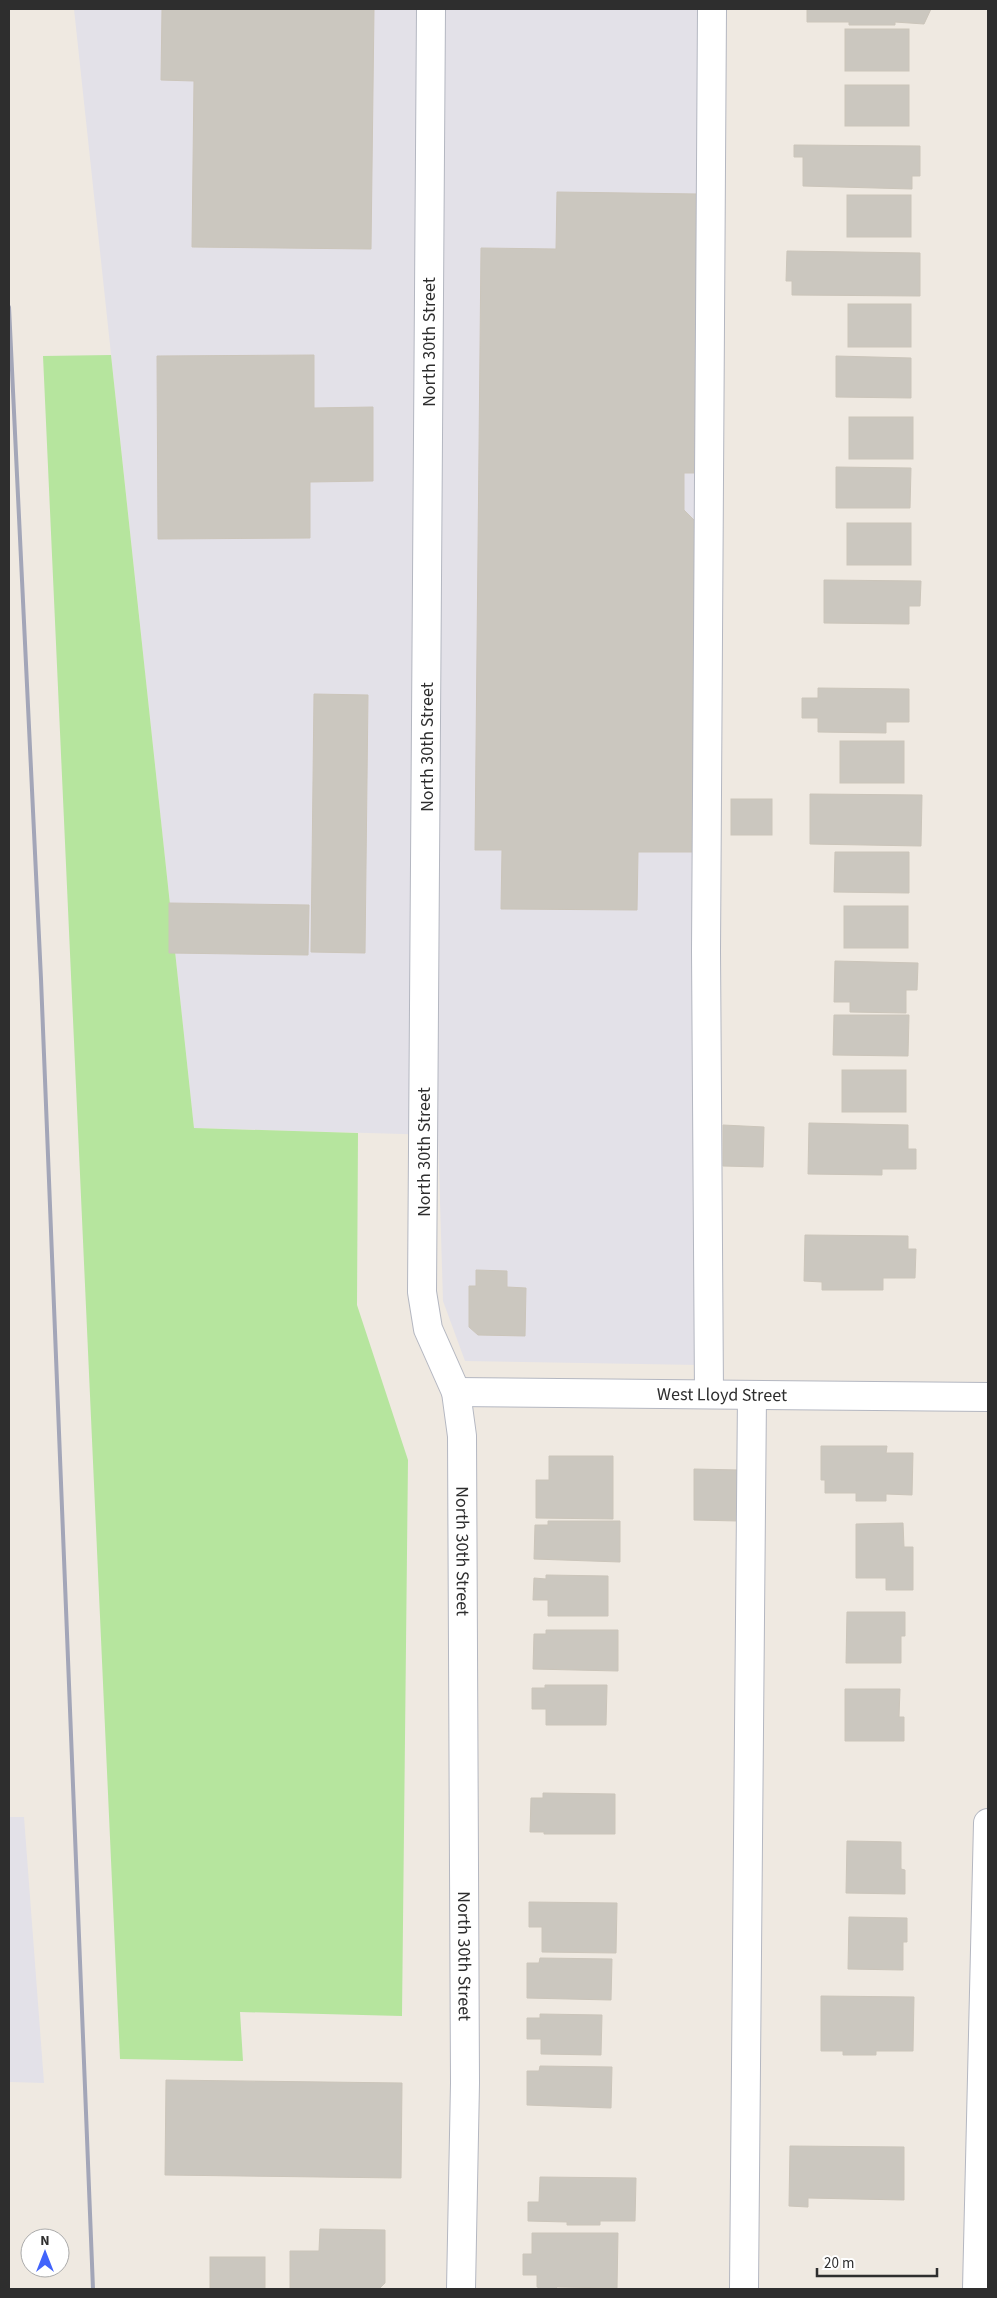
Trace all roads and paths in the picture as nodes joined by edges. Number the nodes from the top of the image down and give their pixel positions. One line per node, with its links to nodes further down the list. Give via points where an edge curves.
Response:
1 (431, 9): 3 (street, North 30th Street, via 422,1292 428,1329)
2 (712, 9): 4 (street, via 706,941)
3 (456, 1392): 4 (street, West Lloyd Street); 8 (street, North 30th Street, via 462,1446 465,2083)
4 (709, 1394): 5 (street, West Lloyd Street)
5 (752, 1395): 6 (street, West Lloyd Street); 9 (street)
6 (988, 1397)
7 (988, 1822): 10 (street)
8 (461, 2289)
9 (744, 2289)
10 (977, 2289)

